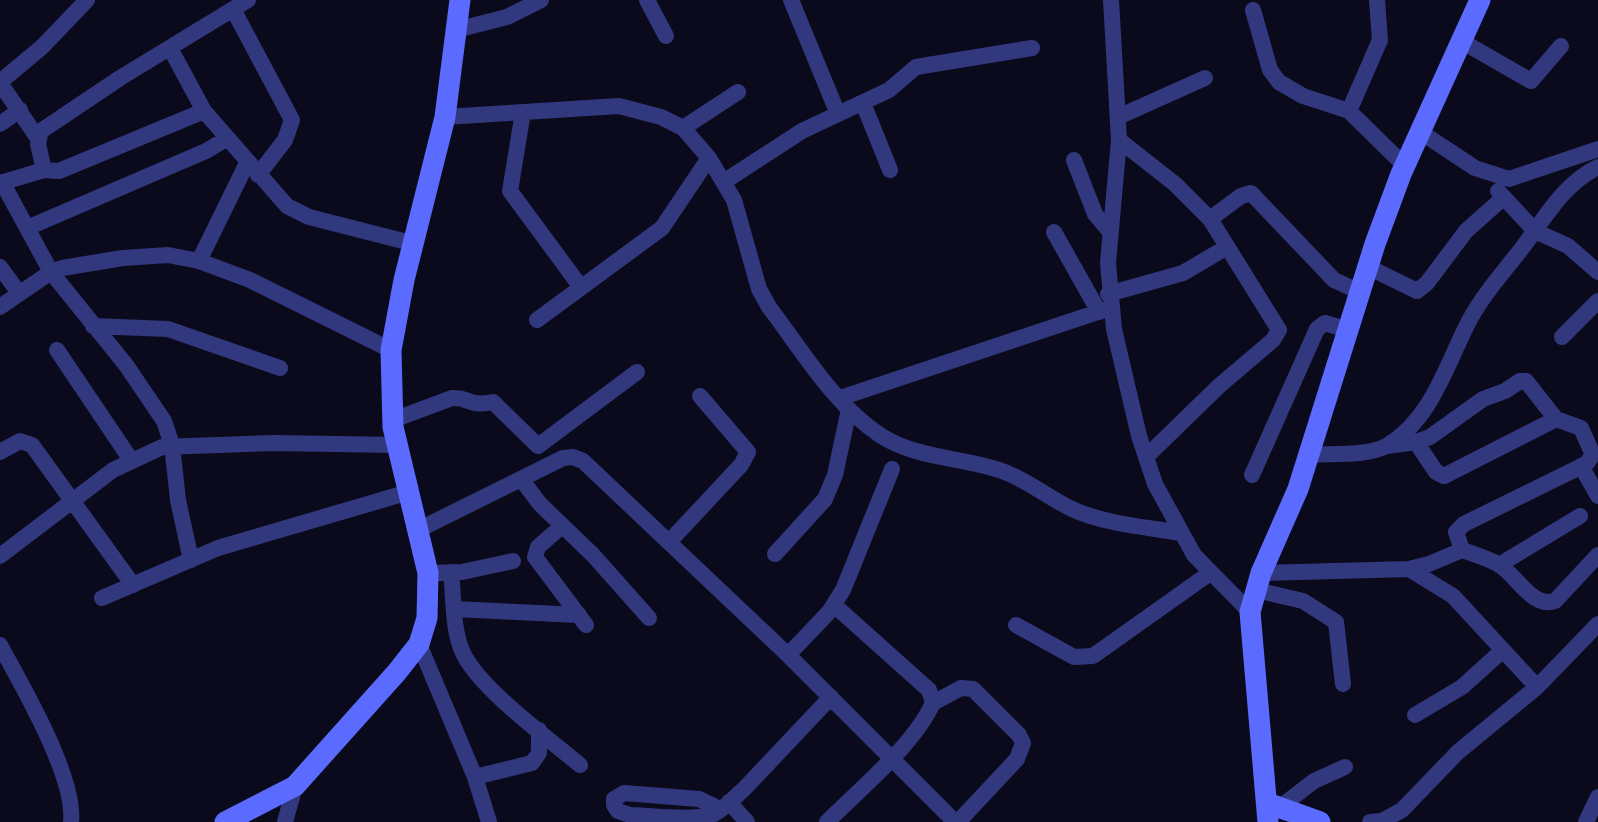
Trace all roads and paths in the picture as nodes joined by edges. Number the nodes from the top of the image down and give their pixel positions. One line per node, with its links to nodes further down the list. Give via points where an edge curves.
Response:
1 (87, 0): 19 (street)
2 (248, 0): 11 (street)
3 (460, 0): 12 (main road)
4 (541, 0): 12 (street, via 507,17)
5 (648, 0): 13 (street)
6 (791, 0): 26 (street)
7 (1111, 0): 28 (street)
8 (1377, 0): 24 (street, via 1380,40)
9 (1480, 0): 14 (main road)
10 (1253, 10): 24 (street, via 1270,70 1279,82 1303,96)
11 (234, 11): 17 (street); 40 (street, via 292,120 285,140)
12 (456, 30): 27 (main road)
13 (666, 36)
14 (1463, 42): 15 (street, via 1531,81); 31 (main road)
15 (1561, 46)
16 (1032, 47): 21 (street, via 916,66 889,90)
17 (170, 48): 23 (street); 32 (street, via 50,124)
18 (1205, 78): 28 (street)
19 (0, 82): 22 (street)
20 (738, 92): 30 (street)
21 (863, 103): 26 (street); 42 (street)
22 (20, 110): 29 (street); 32 (street)
23 (204, 111): 33 (street); 41 (street, via 59,171)
24 (1349, 111): 38 (street)
25 (523, 112): 27 (street); 30 (street, via 619,106); 59 (street, via 510,191)
26 (838, 114): 44 (street, via 802,131)
27 (445, 117): 52 (main road)
28 (1118, 117): 34 (street)
29 (0, 124)
30 (683, 128): 36 (street)
31 (1422, 133): 38 (main road); 43 (street)
32 (37, 137): 41 (street)
33 (226, 139): 40 (street); 48 (street)
34 (1119, 140): 47 (street); 50 (street)
35 (1598, 149): 43 (street, via 1525,176 1509,179)
36 (709, 158): 44 (street); 59 (street, via 662,228)
37 (1074, 160): 50 (street, via 1095,214)
38 (1405, 166): 56 (main road)
39 (1598, 167): 51 (street, via 1581,174)
40 (252, 169): 52 (street, via 296,212); 54 (street)
41 (44, 170): 45 (street)
42 (890, 170)
43 (1485, 173): 46 (street)
44 (724, 181): 74 (street, via 740,218 759,289)
45 (1, 183): 48 (street)
46 (1503, 198): 51 (street); 56 (street, via 1466,231 1417,291)
47 (1210, 219): 53 (street); 60 (street, via 1251,193 1334,281)
48 (27, 228): 57 (street)
49 (1054, 232): 63 (street)
50 (1111, 232): 63 (street)
51 (1535, 232): 58 (street, via 1568,246); 80 (street, via 1482,299 1439,387 1410,426)
52 (415, 244): 70 (main road)
53 (1227, 247): 63 (street, via 1174,277); 83 (street, via 1277,325 1278,335)
54 (199, 261): 57 (street, via 159,255); 70 (street, via 275,291)
55 (0, 267): 61 (street)
56 (1368, 267): 60 (main road)
57 (51, 272): 61 (street); 66 (street)
58 (1598, 272)
59 (580, 286): 65 (street)
60 (1360, 292): 67 (main road)
61 (19, 293): 64 (street)
62 (1598, 301): 68 (street)
63 (1106, 304): 74 (street); 83 (street)
64 (0, 307)
65 (537, 320)
66 (93, 326): 71 (street, via 168,329); 78 (street, via 160,414)
67 (1348, 330): 82 (main road); 87 (street, via 1329,323 1317,329)
68 (1562, 337)
69 (57, 350): 84 (street)
70 (391, 350): 76 (main road)
71 (280, 368)
72 (637, 372): 76 (street, via 538,446 493,402 474,405 452,398)
73 (700, 396): 96 (street, via 748,452)
74 (844, 403): 95 (street, via 880,435 898,444 1000,470 1091,516); 98 (street, via 835,475 825,499)
75 (1556, 419): 77 (street, via 1444,476 1436,472); 77 (street, via 1531,385 1520,381); 85 (street, via 1584,433 1593,455)
76 (393, 420): 79 (main road)
77 (1416, 442): 80 (street)
78 (172, 445): 79 (street); 84 (street); 101 (street)
79 (397, 446): 89 (main road)
80 (1387, 446): 82 (street)
81 (0, 452): 91 (street, via 26,441)
82 (1309, 455): 108 (main road)
83 (1146, 457): 95 (street)
84 (131, 460): 91 (street)
85 (1581, 466): 90 (street); 97 (street, via 1464,524 1456,532)
86 (892, 469): 111 (street)
87 (1252, 475)
88 (522, 479): 93 (street); 94 (street); 96 (street, via 563,458 583,461)
89 (409, 492): 94 (main road); 101 (street)
90 (1598, 496)
91 (70, 501): 100 (street); 109 (street)
92 (1580, 516): 103 (street)
93 (562, 526): 112 (street, via 538,547 535,557 583,620); 114 (street)
94 (418, 530): 106 (main road)
95 (1181, 533): 107 (street)
96 (669, 542): 120 (street)
97 (1462, 550): 103 (street); 104 (street)
98 (775, 554)
99 (1598, 555): 103 (street, via 1547,604)
100 (0, 556)
101 (191, 560): 109 (street)
102 (513, 561): 105 (street)
103 (1499, 565)
104 (1409, 569): 108 (street); 119 (street, via 1453,596)
105 (451, 572): 106 (street); 112 (street)
106 (428, 573): 117 (main road, via 427,618)
107 (1210, 573): 113 (street); 116 (street, via 1093,656 1074,657)
108 (1258, 582): 113 (main road); 121 (street, via 1303,600 1336,622)
109 (132, 585): 110 (street)
110 (102, 598)
111 (834, 605): 120 (street); 124 (street, via 929,690)
112 (455, 608): 126 (street, via 460,644 468,661)
113 (1250, 612): 134 (main road)
114 (649, 618)
115 (1598, 624): 122 (street)
116 (1016, 625)
117 (419, 644): 130 (street); 131 (main road)
118 (0, 645): 135 (street, via 55,758 69,799)
119 (1503, 650): 122 (street); 125 (street, via 1475,678)
120 (788, 655): 123 (street)
121 (1343, 684)
122 (1537, 687): 143 (street, via 1458,752 1402,810)
123 (831, 697): 127 (street); 133 (street)
124 (933, 703): 127 (street); 141 (street, via 961,688 973,690 1023,743 1017,759)
125 (1415, 715)
126 (539, 730): 128 (street); 130 (street, via 539,753 532,764)
127 (891, 757): 140 (street); 141 (street)
128 (580, 765)
129 (1345, 767): 134 (street, via 1314,781)
130 (475, 777): 138 (street)
131 (295, 786): 136 (main road); 137 (street)
132 (1598, 797): 144 (street)
133 (725, 806): 133 (street, via 703,816 629,815 618,811 614,799 624,793 699,799); 139 (street)
134 (1271, 811): 142 (main road)
135 (71, 822)
136 (225, 822)
137 (285, 822)
138 (489, 822)
139 (747, 822)
140 (827, 822)
141 (956, 822)
142 (1320, 822)
143 (1370, 822)
144 (1586, 822)

